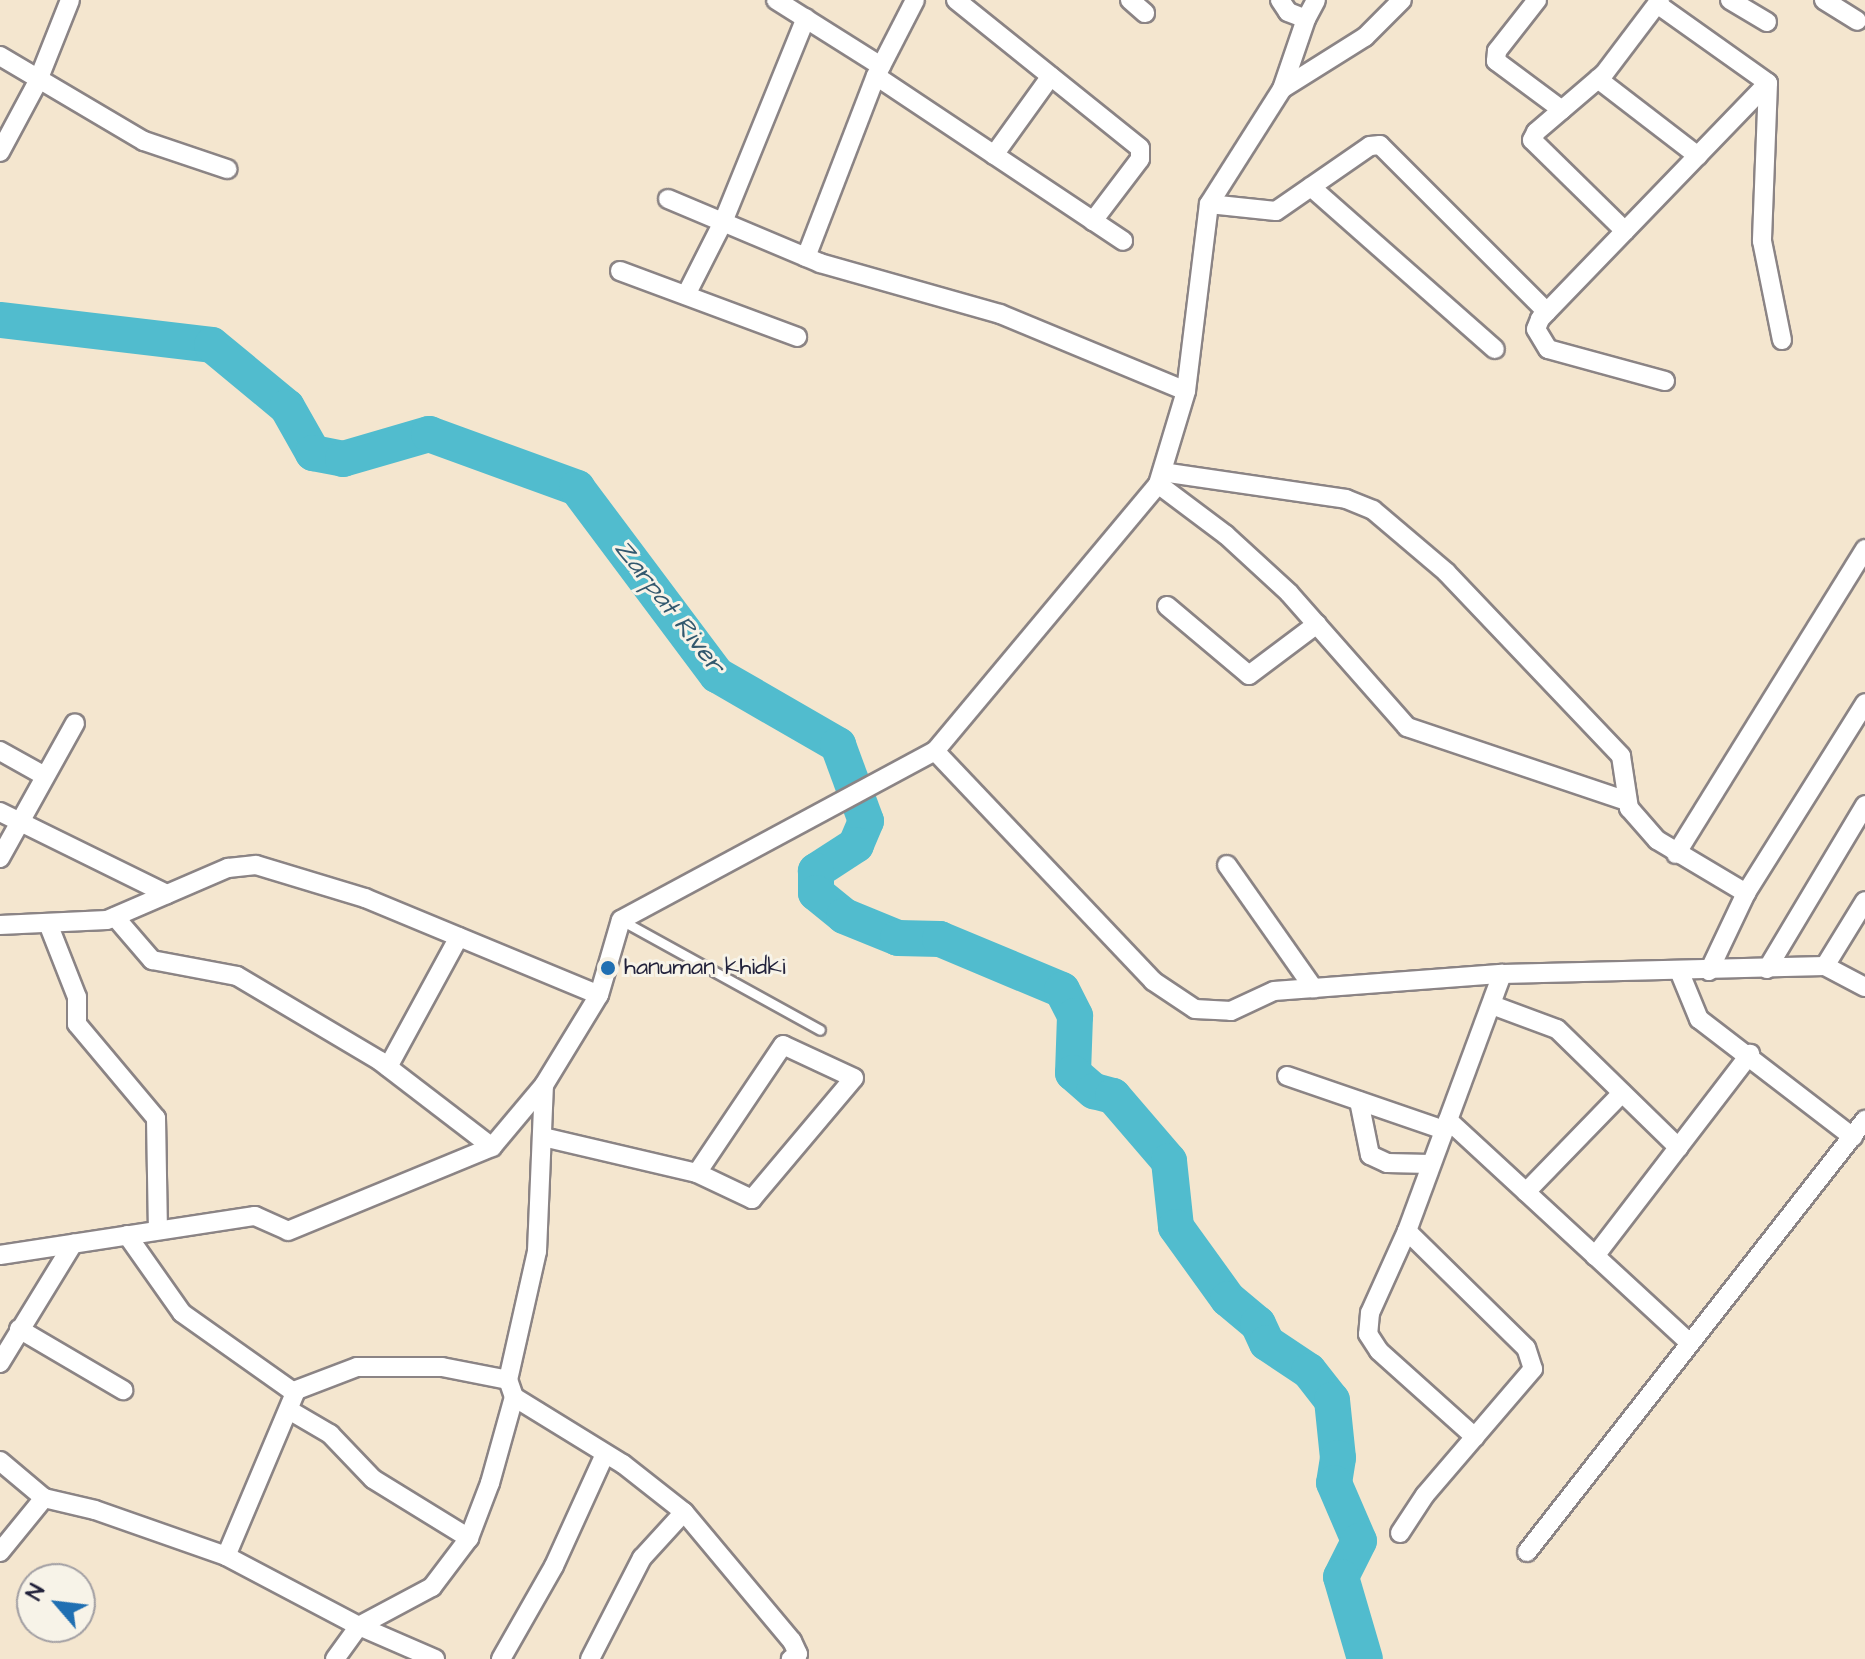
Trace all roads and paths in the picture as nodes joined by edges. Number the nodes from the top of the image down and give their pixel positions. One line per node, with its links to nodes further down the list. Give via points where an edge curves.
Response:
1 (70, 0): 22 (street)
2 (776, 0): 14 (street)
3 (915, 0): 19 (street)
4 (956, 0): 20 (street)
5 (1130, 0): 13 (street)
6 (1280, 0): 15 (street, via 1288,12)
7 (1316, 0): 15 (street)
8 (1402, 0): 24 (street, via 1365,37)
9 (1537, 0): 25 (street, via 1497,51 1496,61)
10 (1730, 0): 17 (street)
11 (1824, 0): 16 (street)
12 (1658, 2): 21 (street); 23 (street)
13 (1145, 13)
14 (806, 18): 19 (street); 34 (street)
15 (1306, 19): 24 (street)
16 (1857, 21)
17 (1767, 22)
18 (0, 56): 22 (street)
19 (879, 71): 27 (street); 37 (street)
20 (1051, 76): 27 (street); 33 (street, via 1140,148 1140,159)
21 (1598, 79): 25 (street); 28 (street)
22 (37, 83): 26 (street); 29 (street, via 144,141)
23 (1768, 83): 28 (street); 42 (street, via 1762,241)
24 (1282, 89): 32 (street)
25 (1562, 110): 35 (street, via 1536,132 1535,146)
26 (0, 152)
27 (994, 155): 33 (street)
28 (1698, 156): 35 (street)
29 (227, 169)
30 (1311, 187): 32 (street, via 1269,213); 40 (street, via 1370,146 1380,145); 43 (street)
31 (668, 199): 34 (street)
32 (1209, 204): 45 (street)
33 (1093, 221): 36 (street)
34 (723, 222): 37 (street); 39 (street)
35 (1625, 231): 40 (street)
36 (1123, 241)
37 (806, 257): 45 (street, via 1000,314)
38 (620, 271): 39 (street)
39 (686, 295): 41 (street)
40 (1547, 312): 44 (street, via 1536,329 1548,349)
41 (797, 337)
42 (1782, 340)
43 (1495, 349)
44 (1665, 381)
45 (1186, 391): 46 (street)
46 (1160, 478): 49 (street); 53 (street); 55 (street, via 1352,500 1373,510 1446,572 1621,756)
47 (1863, 559): 59 (street)
48 (1167, 606): 49 (street, via 1249,675)
49 (1317, 624): 55 (street, via 1417,733)
50 (1865, 703): 62 (street)
51 (75, 723): 54 (street)
52 (0, 751): 54 (street)
53 (935, 751): 66 (street); 76 (street, via 1153,981 1195,1009 1231,1011 1274,991)
54 (45, 776): 58 (street)
55 (1627, 801): 59 (street, via 1657,840)
56 (1865, 805): 71 (street)
57 (0, 812): 58 (street)
58 (19, 823): 60 (street); 63 (street)
59 (1676, 854): 62 (street)
60 (0, 858)
61 (1227, 865): 76 (street)
62 (1746, 893): 72 (street)
63 (167, 894): 65 (street); 69 (street, via 228,868 256,865 365,898)
64 (1865, 901): 70 (street)
65 (115, 917): 68 (street); 81 (street, via 152,960 237,976)
66 (621, 920): 77 (street); 79 (lane)
67 (0, 925): 68 (street)
68 (49, 926): 95 (street, via 77,997 77,1024 156,1118)
69 (459, 937): 77 (street); 81 (street)
70 (1825, 966): 71 (street); 75 (street)
71 (1767, 969): 72 (street)
72 (1709, 971): 73 (street)
73 (1680, 973): 74 (street); 80 (street, via 1694,1014)
74 (1502, 974): 76 (street); 78 (street)
75 (1865, 987)
76 (1314, 989)
77 (599, 995): 83 (street)
78 (1492, 1005): 84 (street, via 1550,1024); 87 (street)
79 (820, 1030)
80 (1750, 1054): 89 (street); 91 (street)
81 (388, 1067): 90 (street)
82 (1287, 1076): 85 (street)
83 (544, 1085): 88 (street); 90 (street)
84 (1622, 1093): 91 (street); 94 (street)
85 (1359, 1101): 87 (street); 92 (street, via 1370,1155 1387,1163)
86 (1865, 1120): 89 (street)
87 (1446, 1125): 92 (street); 94 (street)
88 (543, 1137): 93 (street); 104 (street, via 537,1251)
89 (1853, 1137): 102 (street)
90 (492, 1147): 95 (street, via 288,1231 255,1216)
91 (1679, 1148): 100 (street)
92 (1430, 1164): 96 (street)
93 (697, 1173): 93 (street, via 783,1045 854,1078 752,1199)
94 (1526, 1192): 100 (street)
95 (158, 1230): 97 (street)
96 (1407, 1231): 108 (street, via 1370,1313 1368,1334 1379,1351); 108 (street, via 1533,1358 1526,1380)
97 (127, 1235): 98 (street); 106 (street, via 182,1313)
98 (73, 1244): 99 (street); 101 (street)
99 (0, 1255)
100 (1595, 1256): 102 (street)
101 (19, 1329): 103 (street); 105 (street)
102 (1689, 1342): 116 (street)
103 (0, 1363)
104 (511, 1389): 106 (street, via 431,1366 357,1367); 109 (street); 114 (street)
105 (123, 1390)
106 (294, 1391): 107 (street)
107 (289, 1410): 114 (street, via 330,1434 373,1479); 117 (street)
108 (1475, 1437): 113 (street)
109 (605, 1454): 112 (street); 121 (street, via 554,1566)
110 (0, 1461): 111 (street)
111 (44, 1498): 115 (street); 117 (street, via 95,1510)
112 (684, 1512): 122 (street, via 642,1558); 123 (street, via 792,1641 798,1654)
113 (1400, 1533)
114 (469, 1538): 118 (street, via 432,1587)
115 (0, 1552)
116 (1527, 1552)
117 (226, 1556): 118 (street)
118 (359, 1626): 119 (street); 120 (street)
119 (335, 1659)
120 (435, 1659)
121 (501, 1659)
122 (590, 1659)
123 (791, 1659)

